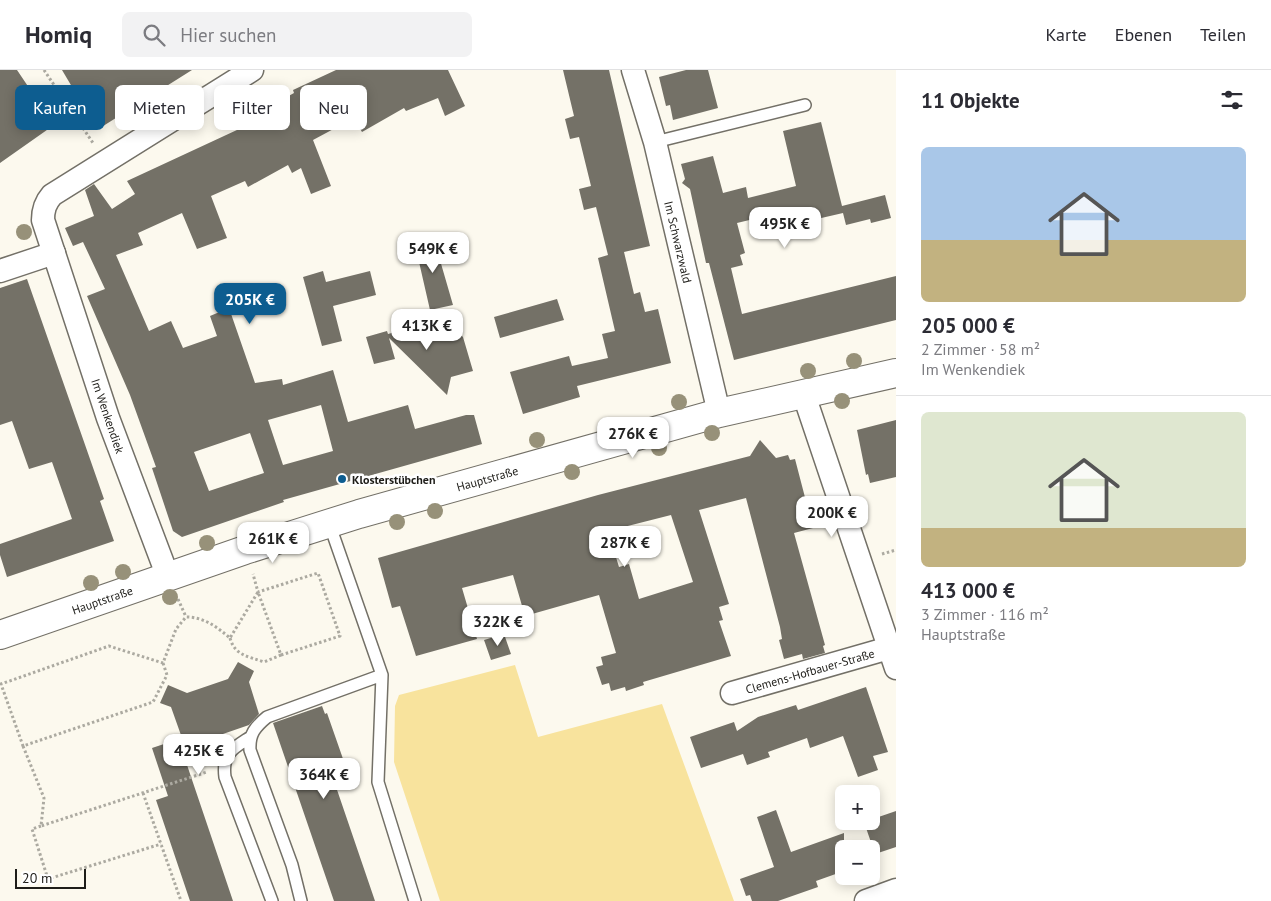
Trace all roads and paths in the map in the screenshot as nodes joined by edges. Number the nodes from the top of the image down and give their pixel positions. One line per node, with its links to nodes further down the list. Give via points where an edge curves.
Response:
1 (44, 70): 6 (path)
2 (252, 70): 6 (street, Im Wenkendiek)
3 (633, 70): 5 (street, Im Schwarzwald)
4 (805, 105): 5 (lane)
5 (655, 142): 11 (street, Im Schwarzwald)
6 (105, 161): 7 (street, Im Wenkendiek, via 52,195 45,203 43,220)
7 (54, 253): 8 (street); 13 (street, Im Wenkendiek, via 108,418)
8 (0, 271)
9 (896, 373): 10 (street, Hauptstraße)
10 (804, 395): 11 (street, Hauptstraße); 18 (street, Clemens-Hofbauer-Straße)
11 (719, 413): 12 (street, Hauptstraße)
12 (329, 523): 13 (street, Hauptstraße); 20 (lane)
13 (168, 577): 15 (street, Hauptstraße)
14 (258, 592): 16 (path); 17 (path); 17 (path, via 318,573 340,636)
15 (1, 632)
16 (230, 638): 17 (path, via 238,652 264,662); 19 (path, via 214,625 186,617 176,629)
17 (281, 656)
18 (892, 658): 21 (street, Clemens-Hofbauer-Straße)
19 (164, 663): 23 (path, via 167,675 153,702); 23 (path, via 109,646 2,684)
20 (382, 675): 22 (lane, via 267,717); 32 (lane, via 378,782)
21 (732, 693)
22 (249, 738): 24 (lane, via 229,753); 31 (lane, via 250,750 292,866)
23 (23, 746): 26 (path, via 44,798)
24 (224, 767): 25 (path); 30 (lane, via 251,850)
25 (143, 793): 26 (path); 27 (path)
26 (41, 826): 27 (path, via 32,829 48,879)
27 (161, 844): 29 (path)
28 (896, 890): 33 (street)
29 (181, 901)
30 (272, 901)
31 (301, 901)
32 (415, 901)
33 (866, 901)

